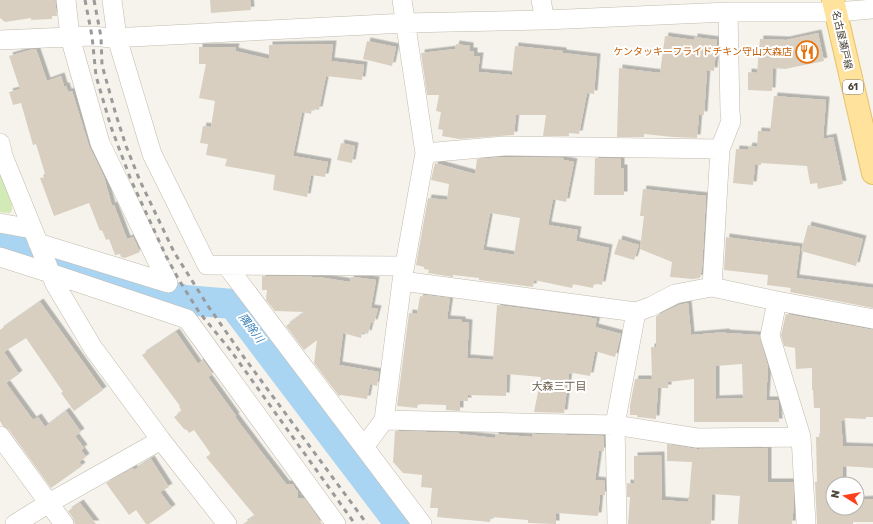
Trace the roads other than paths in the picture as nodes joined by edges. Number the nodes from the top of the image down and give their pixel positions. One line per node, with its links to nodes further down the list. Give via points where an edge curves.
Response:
1 (66, 0): 11 (street)
2 (112, 0): 12 (street)
3 (402, 0): 10 (street)
4 (541, 0): 9 (street)
5 (835, 6): 7 (street); 8 (street); 17 (main road, 名古屋瀬戸線 / 61)
6 (699, 7): 8 (street); 9 (street)
7 (873, 9)
8 (728, 12): 15 (street, via 731,121)
9 (545, 20): 10 (street)
10 (406, 23): 12 (street); 16 (street)
11 (70, 37): 12 (street); 13 (street); 19 (street, via 100,143 168,283)
12 (117, 38): 21 (street, via 152,154 207,266)
13 (0, 40)
14 (0, 143): 19 (street)
15 (720, 149): 16 (street, via 504,146); 23 (street)
16 (425, 153): 22 (street)
17 (873, 173)
18 (0, 223): 19 (street)
19 (42, 252): 20 (street); 31 (street, via 55,284 93,348); 37 (street, via 188,319)
20 (0, 257)
21 (228, 266): 22 (street); 32 (street)
22 (403, 273): 25 (street); 27 (street)
23 (712, 287): 24 (street); 25 (street, via 675,294)
24 (777, 301): 26 (street); 30 (street, via 770,336)
25 (636, 312): 28 (street)
26 (873, 319)
27 (384, 420): 28 (street); 32 (street)
28 (615, 425): 30 (street, via 697,438); 39 (street)
29 (0, 436): 33 (street)
30 (801, 437): 40 (street)
31 (161, 440): 33 (street); 36 (street)
32 (364, 447): 38 (street)
33 (49, 503): 34 (street); 35 (street)
34 (15, 524)
35 (64, 524)
36 (227, 524)
37 (336, 524)
38 (422, 524)
39 (617, 524)
40 (806, 524)

